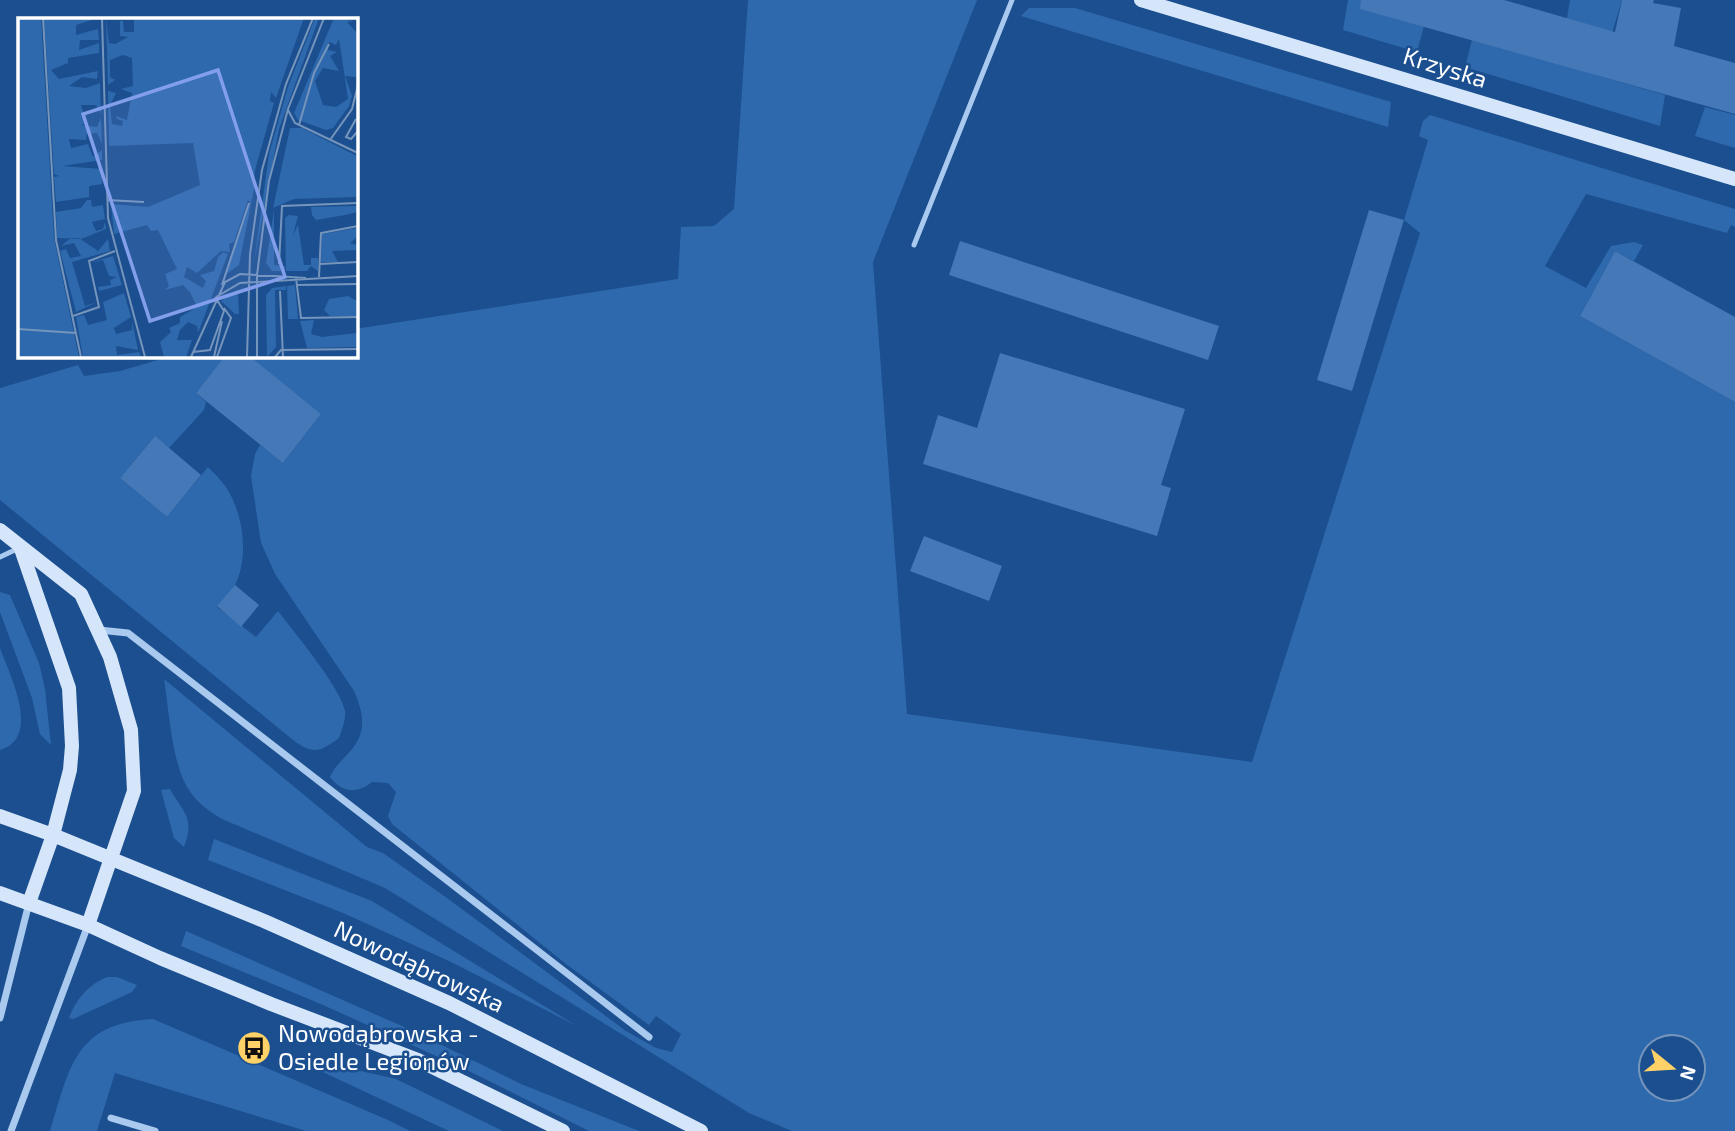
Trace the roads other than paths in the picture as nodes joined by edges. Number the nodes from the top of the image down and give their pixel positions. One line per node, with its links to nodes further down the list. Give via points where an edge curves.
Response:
1 (1012, 0): 4 (lane)
2 (1141, 0): 3 (street, Krzyska)
3 (1735, 180)
4 (914, 244)
5 (0, 530): 6 (street)
6 (21, 548): 7 (lane); 8 (street, via 81,594); 10 (street, via 69,688 71,760)
7 (0, 557)
8 (97, 630): 11 (street, via 110,657 131,730 134,791); 16 (street, via 128,633)
9 (0, 816): 10 (street, Nowodąbrowska)
10 (53, 835): 11 (street, Nowodąbrowska); 13 (street)
11 (111, 859): 14 (street); 21 (street, Nowodąbrowska, via 449,1003)
12 (0, 893): 13 (street)
13 (29, 903): 14 (street); 15 (street)
14 (88, 925): 18 (street); 20 (street, via 259,999 418,1059)
15 (0, 1018)
16 (649, 1037)
17 (111, 1118): 19 (street)
18 (11, 1131)
19 (155, 1131)
20 (563, 1131)
21 (701, 1131)

